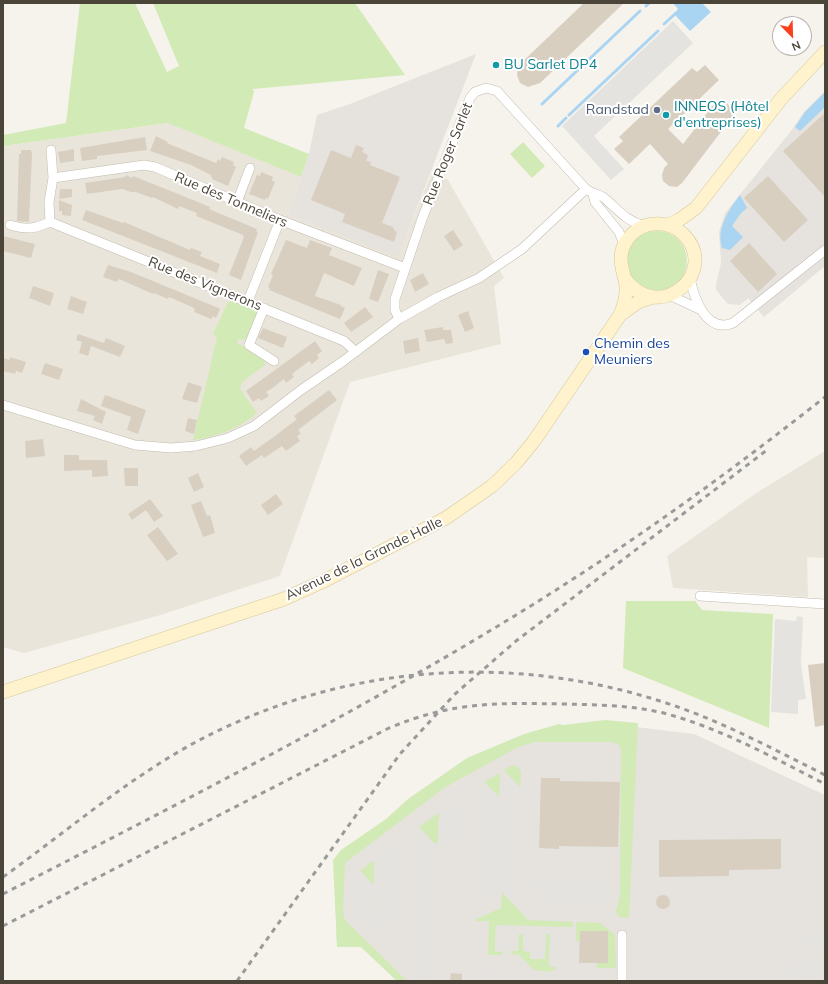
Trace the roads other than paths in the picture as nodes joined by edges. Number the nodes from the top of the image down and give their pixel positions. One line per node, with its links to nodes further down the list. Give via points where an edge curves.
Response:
1 (825, 52): 7 (street, via 781,98)
2 (51, 150): 4 (street)
3 (250, 168): 6 (street)
4 (52, 178): 6 (street, Rue des Tonneliers, via 144,165 155,167); 9 (street)
5 (590, 191): 12 (street, via 601,196 625,218); 14 (street, via 595,202 619,232); 16 (street, Rue Roger Sarlet, via 497,92 486,88 475,92 470,98); 25 (street, via 522,249 479,278)
6 (237, 202): 8 (street, Rue des Tonneliers)
7 (696, 208): 11 (street); 13 (street, via 689,228)
8 (280, 220): 16 (street, Rue des Tonneliers); 21 (street)
9 (50, 222): 10 (street, via 32,229); 21 (street, Rue des Vignerons)
10 (10, 225)
11 (668, 225): 12 (street, via 656,223); 13 (street, via 681,232)
12 (644, 226): 14 (street, via 635,230)
13 (690, 243): 17 (street, via 694,261)
14 (624, 244): 18 (street, via 620,262)
15 (825, 250): 23 (street, via 733,323 721,326)
16 (405, 268): 25 (street, Rue Roger Sarlet, via 395,298 395,310)
17 (690, 278): 19 (street, via 682,288); 23 (street, via 694,298)
18 (625, 279): 20 (street, via 638,292); 24 (street, Avenue de la Grande Halle, via 626,298)
19 (669, 295): 20 (street); 23 (street)
20 (653, 297): 24 (street, Avenue de la Grande Halle, via 638,302)
21 (248, 301): 22 (street, Rue des Vignerons)
22 (264, 308): 26 (street, Rue des Vignerons, via 344,341); 27 (street, via 249,345)
23 (702, 311)
24 (620, 315): 31 (street, Avenue de la Grande Halle, via 523,454 492,486 452,515 284,599)
25 (399, 319): 26 (street)
26 (356, 352): 28 (street, via 254,426 228,438 196,446 171,448 135,445)
27 (274, 361)
28 (3, 405)
29 (700, 596): 30 (street)
30 (825, 604)
31 (3, 692)
32 (622, 935): 33 (street)
33 (622, 981)

